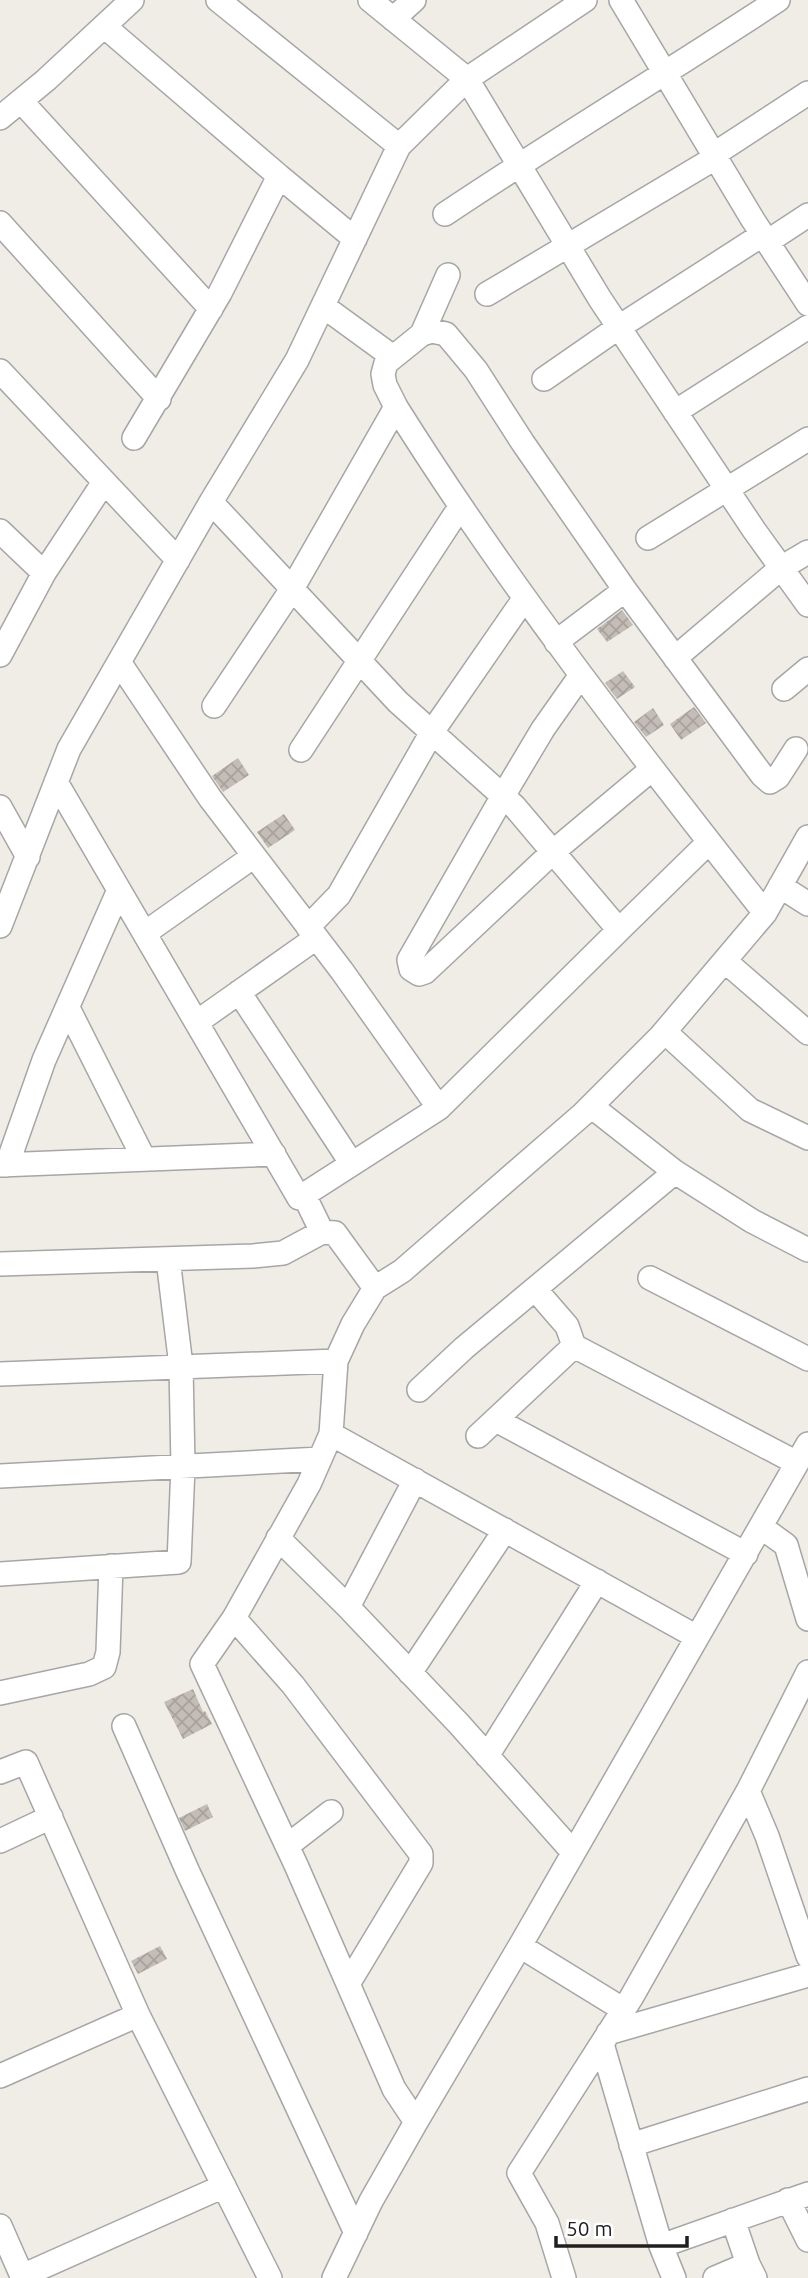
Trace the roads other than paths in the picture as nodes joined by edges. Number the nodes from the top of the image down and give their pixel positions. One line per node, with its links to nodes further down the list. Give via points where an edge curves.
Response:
1 (132, 0): 10 (street)
2 (218, 0): 16 (street)
3 (370, 0): 9 (street)
4 (414, 0): 9 (street)
5 (585, 0): 8 (street)
6 (621, 0): 11 (street)
7 (778, 0): 11 (street)
8 (551, 11): 12 (street)
9 (393, 19): 12 (street)
10 (104, 26): 14 (street); 19 (street)
11 (665, 74): 17 (street); 18 (street)
12 (467, 79): 16 (street); 18 (street)
13 (808, 93): 17 (street)
14 (21, 101): 15 (street); 30 (street)
15 (0, 118)
16 (399, 146): 24 (street)
17 (714, 156): 23 (street); 25 (street)
18 (519, 164): 20 (street); 25 (street)
19 (279, 176): 24 (street); 30 (street)
20 (444, 214)
21 (808, 215): 23 (street)
22 (0, 223): 37 (street)
23 (764, 238): 28 (street); 31 (street)
24 (355, 239): 29 (street)
25 (568, 246): 27 (street); 31 (street)
26 (448, 275): 33 (street)
27 (487, 294)
28 (808, 303)
29 (323, 306): 34 (street); 44 (street, via 297,360)
30 (211, 309): 37 (street)
31 (619, 327): 36 (street); 39 (street)
32 (808, 327): 39 (street)
33 (422, 334): 34 (street); 53 (street, via 446,334 475,370)
34 (393, 358): 38 (street, via 383,374)
35 (0, 371): 42 (street)
36 (544, 379)
37 (159, 398): 40 (street)
38 (396, 407): 45 (street); 52 (street)
39 (675, 412): 43 (street)
40 (134, 438)
41 (808, 439): 43 (street)
42 (104, 482): 49 (street); 51 (street)
43 (727, 489): 47 (street); 50 (street)
44 (211, 502): 49 (street); 52 (street)
45 (460, 507): 54 (street); 59 (street)
46 (0, 531): 51 (street)
47 (648, 538)
48 (808, 552): 50 (street)
49 (178, 560): 60 (street)
50 (781, 568): 55 (street); 58 (street)
51 (44, 573): 57 (street)
52 (292, 589): 59 (street); 64 (street)
53 (625, 590): 56 (street); 58 (street)
54 (524, 599): 56 (street); 65 (street)
55 (808, 605)
56 (556, 642): 62 (street)
57 (0, 655)
58 (675, 658): 66 (street, via 769,782 778,777)
59 (359, 660): 65 (street); 67 (street)
60 (119, 662): 69 (street, via 69,749); 75 (street)
61 (808, 670): 63 (street)
62 (581, 675): 68 (street); 70 (street)
63 (783, 689)
64 (214, 706)
65 (432, 732): 70 (street); 83 (street, via 339,895)
66 (796, 749)
67 (301, 750)
68 (653, 769): 73 (street); 74 (street)
69 (56, 782): 76 (street); 78 (street)
70 (503, 796): 74 (street); 74 (street, via 409,960 411,969 425,972)
71 (0, 807): 76 (street)
72 (808, 837): 77 (street)
73 (709, 842): 80 (street); 82 (street)
74 (554, 852): 82 (street)
75 (254, 856): 83 (street); 84 (street)
76 (27, 857): 81 (street)
77 (780, 886): 79 (street); 80 (street)
78 (119, 890): 84 (street); 87 (street)
79 (808, 904)
80 (765, 913): 85 (street)
81 (0, 926)
82 (619, 930): 92 (street)
83 (312, 932): 86 (street); 92 (street)
84 (145, 933): 88 (street)
85 (726, 962): 89 (street); 90 (street)
86 (239, 992): 88 (street); 96 (street)
87 (68, 1008): 95 (street); 97 (street)
88 (197, 1022): 94 (street)
89 (665, 1032): 91 (street); 93 (street, via 750,1110)
90 (808, 1033)
91 (591, 1106): 98 (street); 105 (street, via 402,1271)
92 (439, 1108): 96 (street)
93 (808, 1138)
94 (274, 1154): 95 (street); 99 (street, via 299,1198)
95 (144, 1159): 97 (street)
96 (352, 1164): 99 (street)
97 (4, 1165)
98 (675, 1171): 101 (street); 106 (street)
99 (304, 1195): 100 (street)
100 (322, 1232): 102 (street, via 283,1253); 105 (street, via 335,1233)
101 (808, 1250)
102 (168, 1259): 103 (street); 110 (street)
103 (0, 1264)
104 (650, 1278): 108 (street)
105 (375, 1288): 109 (street)
106 (535, 1289): 107 (street, via 567,1326); 112 (street)
107 (575, 1346): 113 (street); 116 (street)
108 (808, 1359)
109 (336, 1361): 110 (street); 114 (street)
110 (181, 1366): 111 (street); 118 (street)
111 (0, 1374)
112 (418, 1390)
113 (496, 1420): 115 (street); 124 (street)
114 (331, 1434): 117 (street); 120 (street)
115 (478, 1436)
116 (803, 1453): 121 (street)
117 (320, 1459): 118 (street); 123 (street)
118 (184, 1467): 119 (street); 125 (street, via 179,1562)
119 (0, 1476)
120 (415, 1480): 122 (street); 128 (street)
121 (761, 1527): 124 (street); 130 (street, via 786,1545)
122 (505, 1530): 127 (street); 133 (street)
123 (278, 1538): 128 (street); 129 (street)
124 (746, 1553): 131 (street)
125 (111, 1566): 126 (street); 134 (street, via 104,1667)
126 (0, 1574)
127 (597, 1581): 131 (street); 136 (street)
128 (348, 1607): 133 (street)
129 (234, 1618): 142 (street, via 202,1664); 147 (street, via 293,1685 421,1854 421,1863)
130 (808, 1619)
131 (698, 1637): 143 (street)
132 (808, 1672): 138 (street)
133 (410, 1673): 136 (street)
134 (0, 1693)
135 (124, 1726): 159 (street)
136 (487, 1756): 143 (street)
137 (0, 1772): 140 (street, via 26,1762)
138 (748, 1791): 145 (street); 148 (street)
139 (331, 1812): 142 (street)
140 (51, 1817): 141 (street); 149 (street)
141 (0, 1841)
142 (287, 1846): 147 (street)
143 (573, 1852): 144 (street)
144 (520, 1946): 148 (street); 153 (street)
145 (808, 1955)
146 (808, 1975): 150 (street)
147 (348, 1984): 153 (street, via 394,2089)
148 (624, 2010): 150 (street)
149 (138, 2015): 151 (street); 155 (street)
150 (605, 2038): 154 (street); 165 (street, via 519,2173 547,2222)
151 (0, 2076)
152 (808, 2089): 154 (street)
153 (416, 2122): 159 (street)
154 (631, 2145): 161 (street)
155 (224, 2186): 158 (street, via 22,2276); 163 (street)
156 (798, 2197): 157 (street); 160 (street)
157 (733, 2220): 161 (street); 162 (street)
158 (0, 2226)
159 (356, 2233): 164 (street)
160 (808, 2240)
161 (661, 2246): 166 (street)
162 (751, 2271): 167 (street)
163 (270, 2278)
164 (334, 2278)
165 (564, 2278)
166 (674, 2278)
167 (715, 2278)

